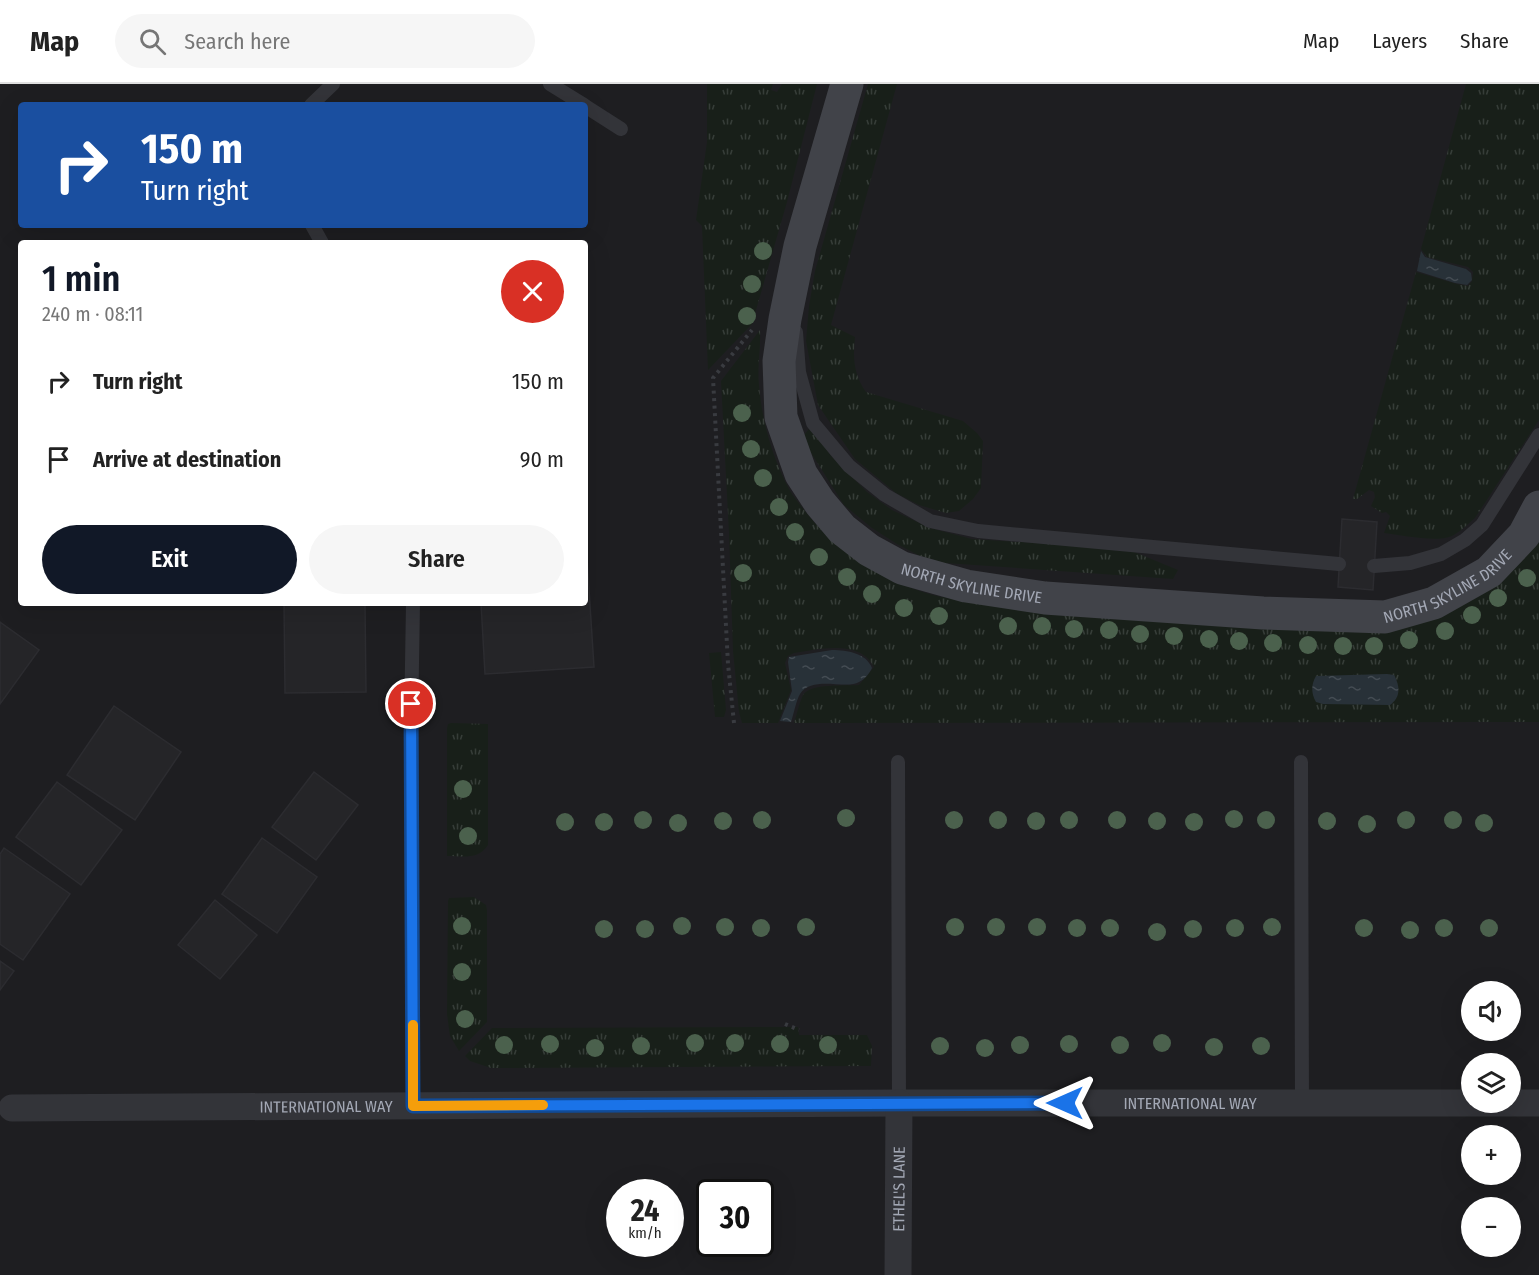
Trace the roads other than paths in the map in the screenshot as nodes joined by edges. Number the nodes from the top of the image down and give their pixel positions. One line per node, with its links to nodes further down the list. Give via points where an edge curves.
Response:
1 (333, 84): 4 (lane)
2 (550, 84): 5 (lane)
3 (847, 84): 8 (main road, NORTH SKYLINE DRIVE)
4 (314, 102)
5 (579, 102)
6 (588, 108): 7 (lane)
7 (621, 129)
8 (800, 246): 10 (main road, NORTH SKYLINE DRIVE, via 779,361 781,417 801,474 820,503 842,529 902,568 966,586 1045,598 1385,617 1434,603 1489,572 1524,535); 11 (lane, via 795,322 799,372 813,423 849,466 885,495 930,521 978,531)
9 (1539, 435): 12 (lane, via 1482,525 1465,540 1441,554 1410,563)
10 (1539, 507)
11 (1339, 564)
12 (1374, 566)
13 (413, 606): 19 (lane)
14 (898, 762): 16 (lane)
15 (1301, 762): 17 (lane)
16 (899, 1103): 17 (street, INTERNATIONAL WAY); 19 (street, INTERNATIONAL WAY); 21 (street, ETHEL'S LANE)
17 (1302, 1103): 18 (street, INTERNATIONAL WAY)
18 (1539, 1103)
19 (413, 1106): 20 (street, INTERNATIONAL WAY)
20 (6, 1109)
21 (898, 1275)

